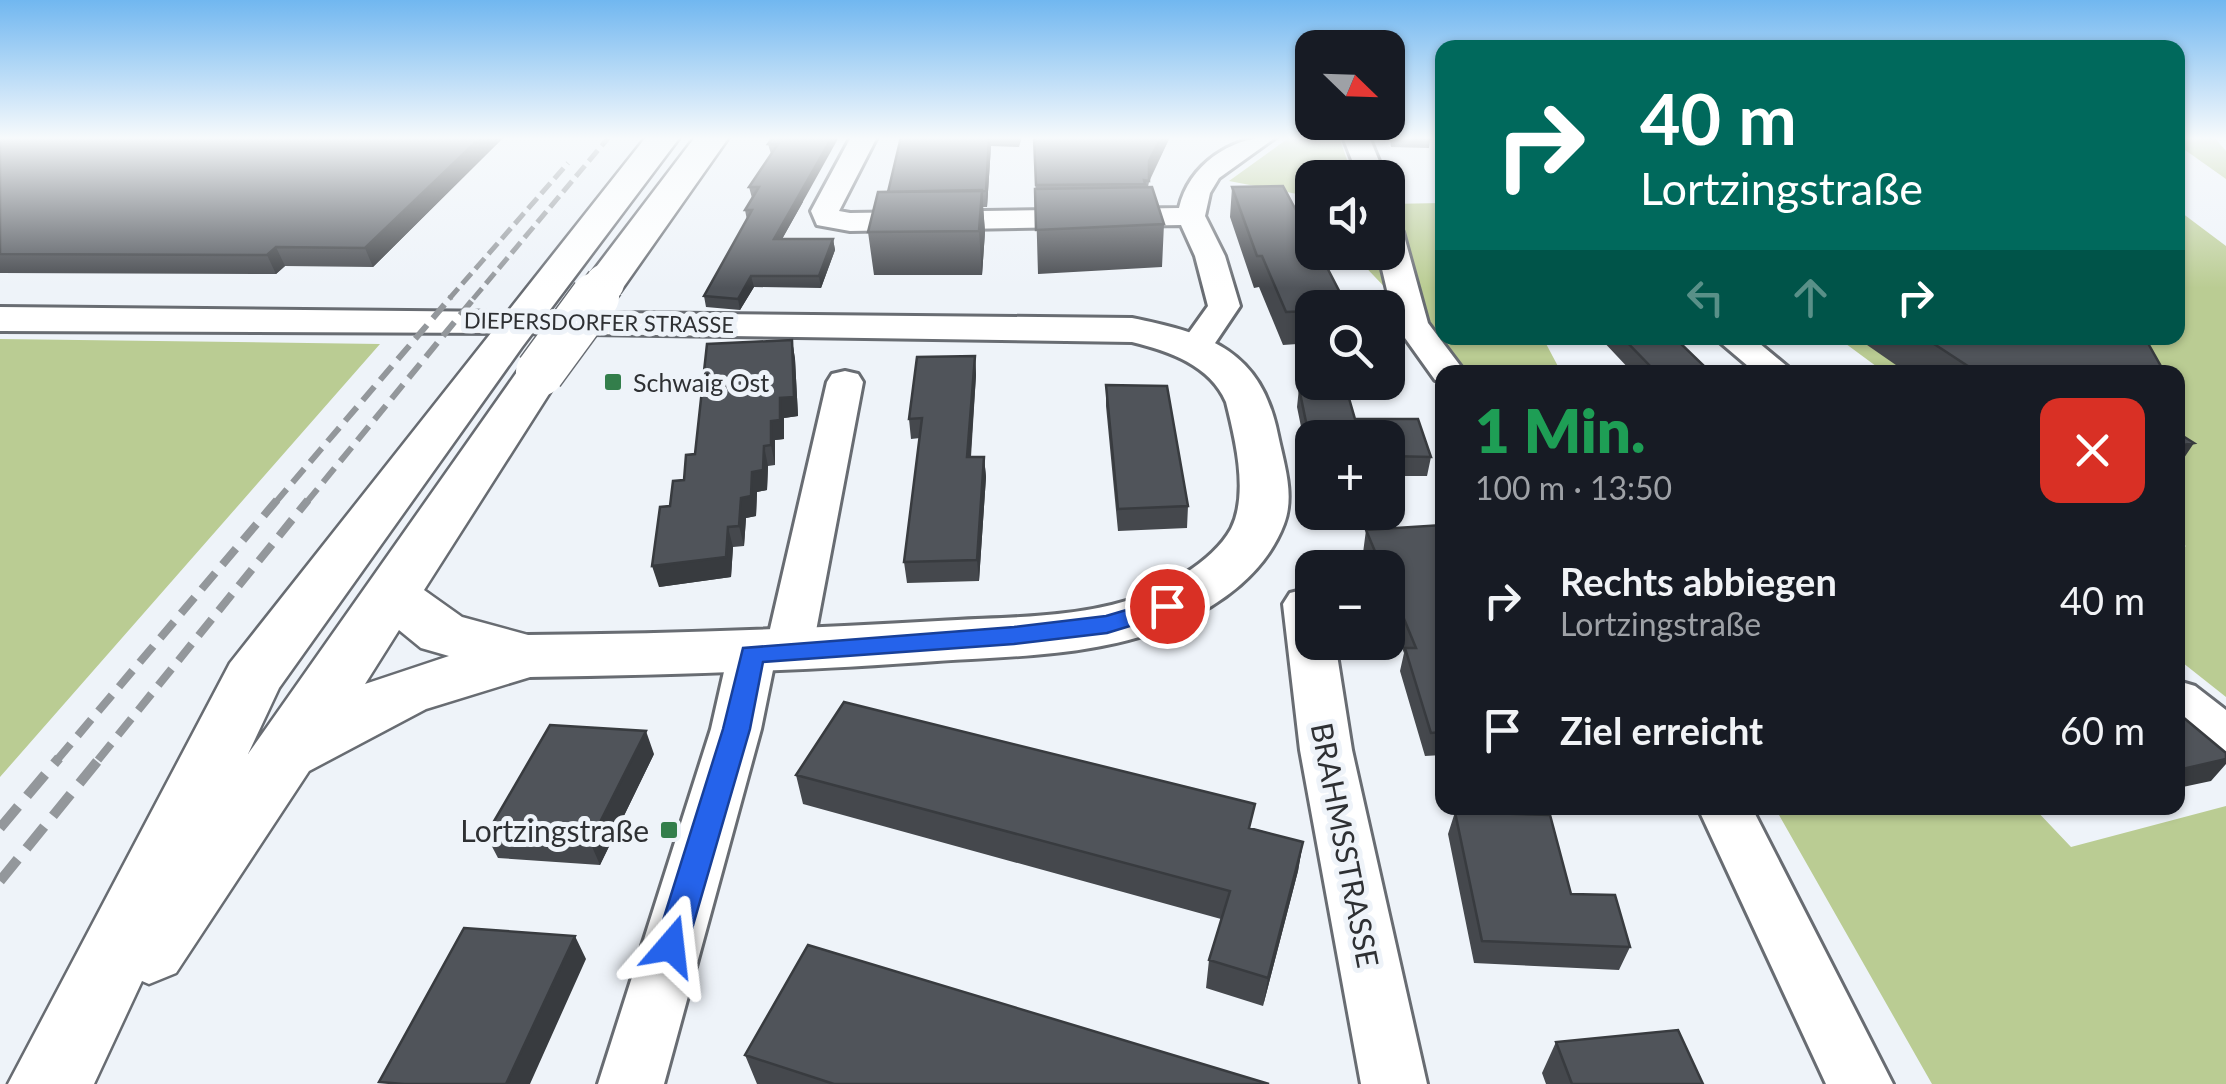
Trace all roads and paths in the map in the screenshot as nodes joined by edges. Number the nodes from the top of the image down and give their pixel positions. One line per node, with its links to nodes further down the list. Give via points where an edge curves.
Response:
1 (631, 188): 9 (main road)
2 (674, 188): 9 (main road, bridge, via 605,283)
3 (837, 188): 5 (street, via 827,219 850,222)
4 (1197, 188): 5 (street)
5 (1191, 216): 10 (street, via 1224,306)
6 (1398, 270): 11 (street, via 1412,324)
7 (0, 320): 9 (street, DIEPERSDORFER STRASSE)
8 (1741, 345): 12 (street)
9 (530, 347): 10 (street, DIEPERSDORFER STRASSE, via 633,322 1132,330); 14 (main road); 22 (main road, via 252,679)
10 (1195, 348): 15 (street, via 1249,399 1265,492 1256,529 1217,574 1167,606 1107,624)
11 (1443, 365)
12 (1767, 365)
13 (845, 382): 15 (street)
14 (391, 594): 16 (main road, via 442,633); 20 (main road)
15 (770, 653): 16 (street); 23 (street, via 736,729)
16 (528, 656): 20 (main road, via 404,692)
17 (1314, 660): 24 (street, BRAHMSSTRASSE)
18 (2185, 705): 19 (street)
19 (2226, 738)
20 (285, 754): 22 (main road)
21 (1729, 815): 25 (street)
22 (52, 1084)
23 (631, 1084)
24 (1394, 1084)
25 (1860, 1084)

